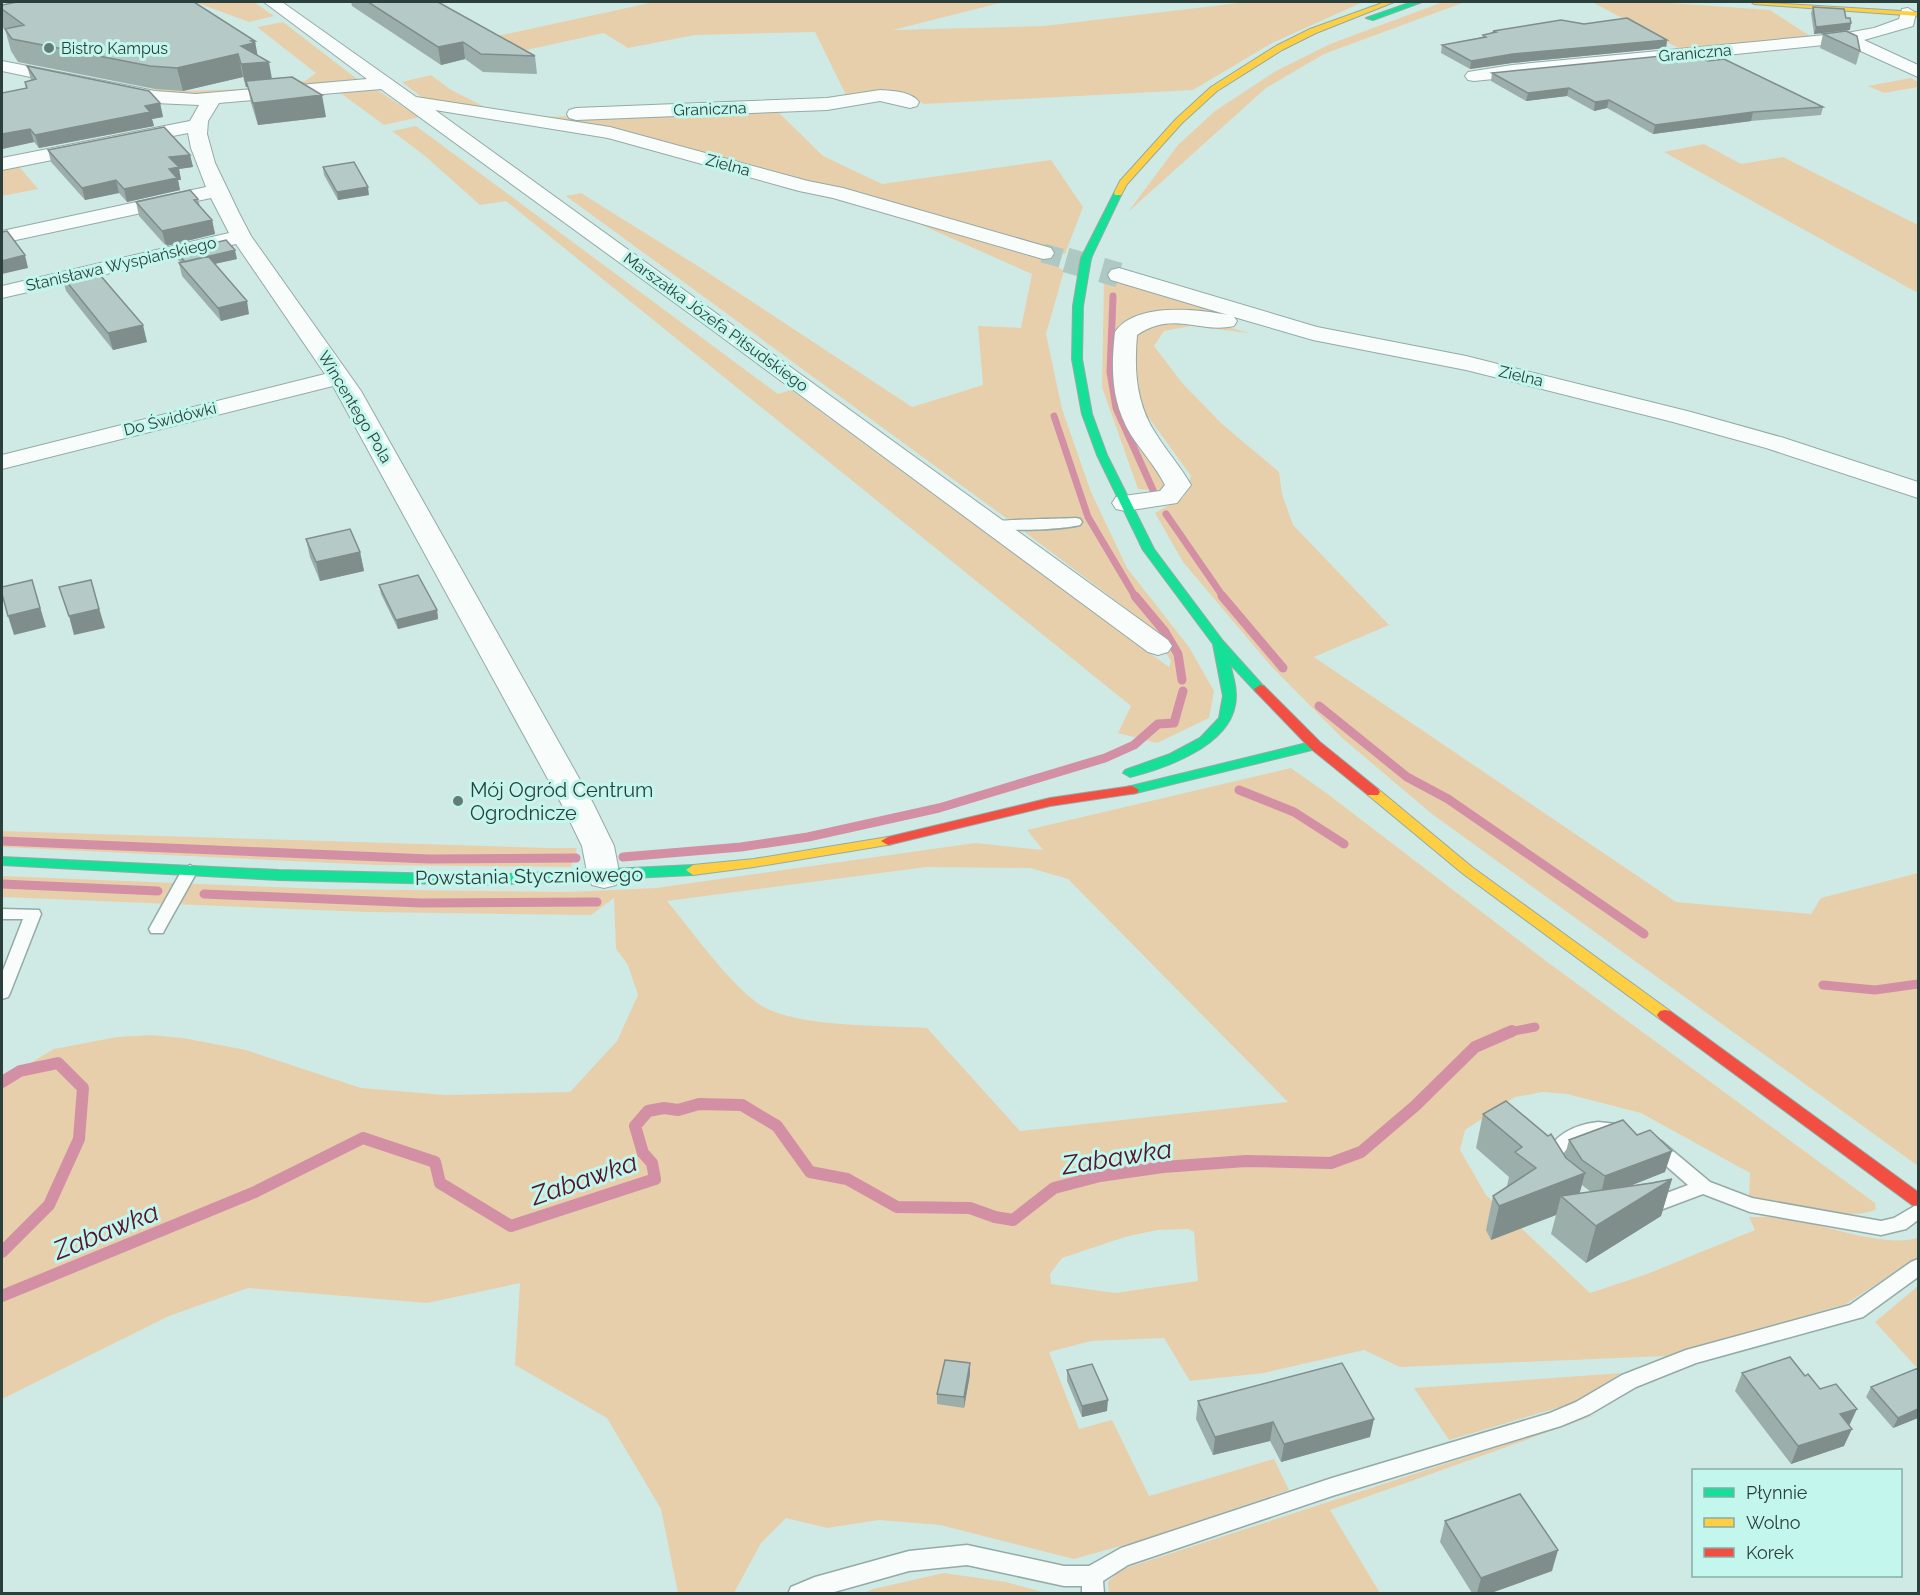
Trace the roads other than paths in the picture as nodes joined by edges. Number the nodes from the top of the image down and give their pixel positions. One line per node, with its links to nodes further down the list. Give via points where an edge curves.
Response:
1 (272, 2): 11 (street, Marszałka Józefa Piłsudskiego)
2 (1390, 2): 17 (main road, via 1279,48 1214,89)
3 (1418, 2): 17 (main road, via 1300,48)
4 (1754, 2): 5 (main road)
5 (1913, 14): 6 (street, Graniczna, via 1894,28)
6 (1844, 37): 8 (street); 10 (street, Graniczna)
7 (2, 66): 9 (street)
8 (1918, 72)
9 (45, 76): 12 (street); 13 (street, via 155,97)
10 (1474, 76)
11 (385, 83): 13 (street); 14 (street, Marszałka Józefa Piłsudskiego)
12 (2, 84)
13 (212, 100): 18 (street)
14 (408, 100): 16 (street, Zielna); 32 (street, Marszałka Józefa Piłsudskiego)
15 (910, 102): 16 (street, Graniczna, via 880,97 816,105)
16 (509, 115): 23 (street, Zielna, via 610,133 836,192)
17 (1179, 121): 30 (main road, via 1123,183 1086,258 1078,306 1077,359 1088,414)
18 (197, 125): 19 (street); 20 (street, Wincentego Pola, via 202,152)
19 (2, 164)
20 (218, 190): 21 (street, Wincentego Pola); 22 (street)
21 (241, 236): 25 (street, Stanisława Wyspiańskiego); 27 (street, Wincentego Pola)
22 (2, 237)
23 (1044, 253)
24 (1119, 275): 26 (street, Zielna)
25 (2, 292)
26 (1313, 333): 29 (street, Zielna, via 1567,387 1775,443); 30 (street, via 1191,316 1150,319 1126,332 1126,402 1178,485 1168,498)
27 (340, 377): 28 (street, Do Świdówki); 39 (street, Wincentego Pola, via 577,804 598,846)
28 (2, 462)
29 (1918, 490)
30 (1125, 503): 33 (main road, via 1149,550)
31 (1076, 522): 32 (lane)
32 (990, 524): 34 (street, Marszałka Józefa Piłsudskiego)
33 (1219, 644): 35 (main road); 36 (main road, Powstania Styczniowego, via 1229,692 1228,713 1202,742 1181,754)
34 (1158, 646)
35 (1315, 745): 36 (main road, Powstania Styczniowego, via 1144,788); 45 (main road, via 1467,870)
36 (1050, 802): 39 (main road, Powstania Styczniowego, via 905,837 766,861)
37 (2, 861): 38 (main road, Powstania Styczniowego)
38 (190, 870): 39 (main road, Powstania Styczniowego, via 490,880); 41 (lane)
39 (604, 877)
40 (2, 914): 42 (lane, via 33,914)
41 (157, 928)
42 (2, 993)
43 (1562, 1182): 44 (lane, via 1551,1158 1560,1143 1575,1133 1596,1128 1620,1130 1650,1141)
44 (1703, 1187): 46 (lane, via 1750,1205 1881,1228 1899,1224); 47 (lane, via 1647,1209)
45 (1918, 1200)
46 (1918, 1211)
47 (1628, 1212)
48 (1918, 1267): 49 (lane, via 1856,1311 1693,1356 1629,1381 1554,1420 1397,1466 1120,1558)
49 (1093, 1585): 50 (lane, via 967,1555 909,1561)
50 (799, 1593)

